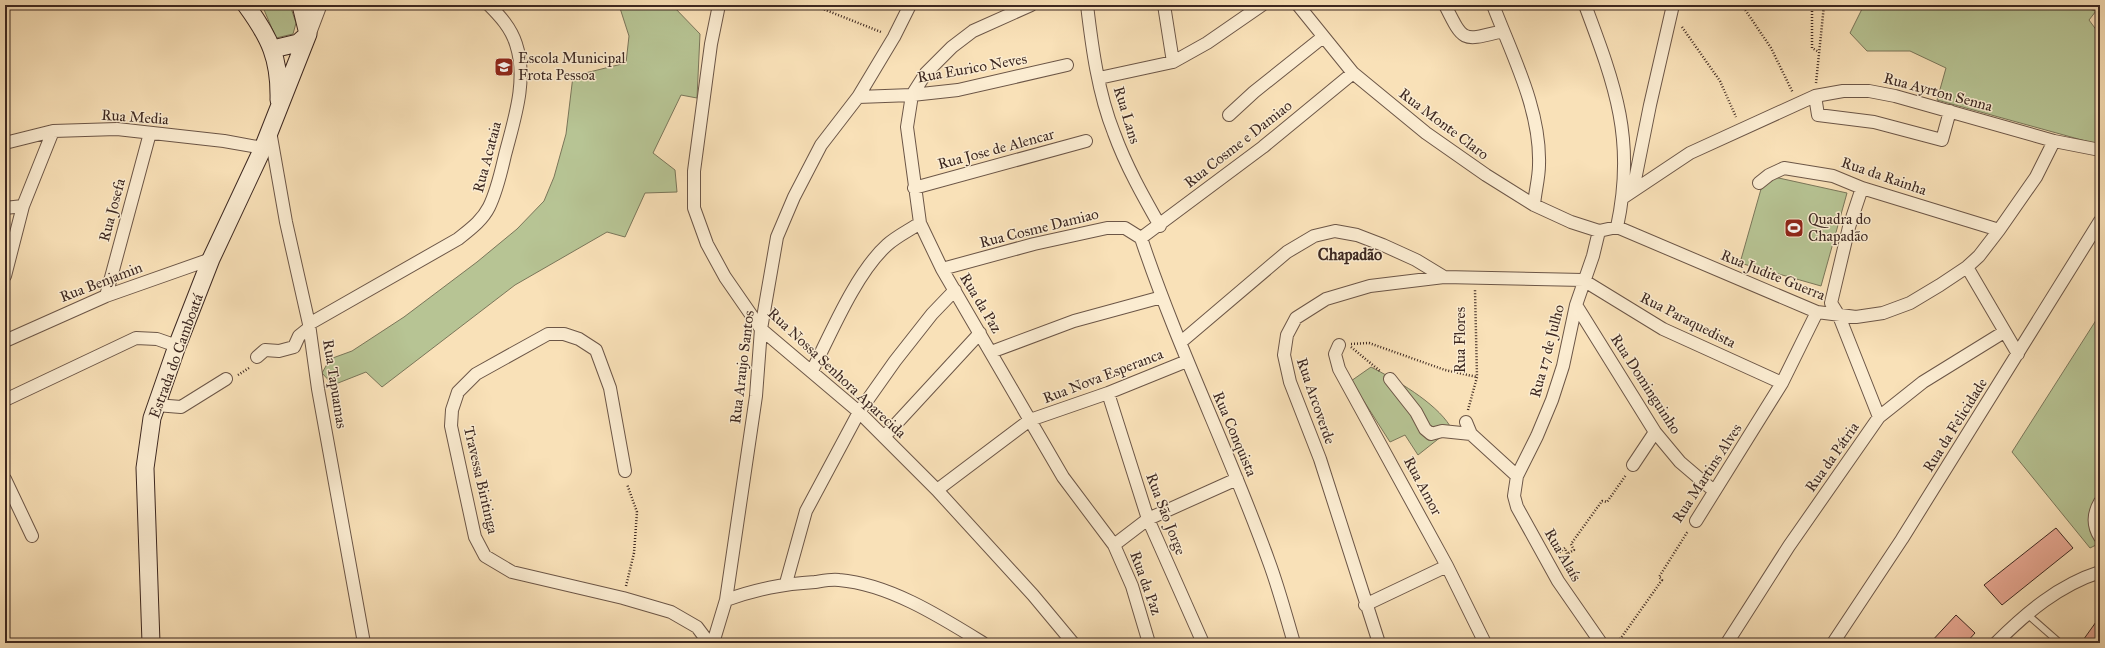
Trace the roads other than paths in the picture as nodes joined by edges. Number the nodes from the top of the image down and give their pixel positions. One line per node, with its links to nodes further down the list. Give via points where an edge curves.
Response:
1 (246, 5): 19 (main road, Estrada do Camboatá)
2 (301, 5): 17 (main road)
3 (319, 5): 17 (street)
4 (489, 5): 64 (street, Rua Acataia, via 504,20 516,44 521,71 518,103 497,188 489,208 476,225 458,240)
5 (719, 5): 65 (street, Rua Nossa Senhora Aparecida, via 711,44 694,170 694,208 707,244 721,270)
6 (910, 5): 26 (street, Rua Araujo Santos, via 894,38)
7 (1031, 5): 24 (street, Rua da Paz, via 973,31 952,47 926,73)
8 (1087, 5): 23 (street, Rua Lans)
9 (1164, 5): 20 (street)
10 (1262, 5): 20 (street, via 1207,43)
11 (1298, 5): 18 (street, Rua Monte Claro)
12 (1446, 5): 16 (street, via 1458,31 1468,38)
13 (1493, 5): 16 (street)
14 (1585, 5): 41 (street, via 1620,112 1624,132)
15 (1672, 8): 41 (street)
16 (1503, 31): 42 (street, via 1526,91 1536,128 1539,165)
17 (308, 34): 19 (main road, via 298,43); 27 (main road, Estrada do Camboatá)
18 (1323, 37): 22 (street, Rua Monte Claro); 29 (street, via 1254,92)
19 (273, 49): 27 (main road, Estrada do Camboatá, via 279,80)
20 (1173, 62): 23 (street)
21 (1067, 65): 24 (street, Rua Eurico Neves, via 958,90)
22 (1353, 73): 42 (street, Rua Monte Claro, via 1426,133); 47 (street, Rua Cosme e Damiao, via 1263,147)
23 (1099, 78): 47 (street, Rua Lans, via 1113,132 1132,177)
24 (912, 95): 26 (street, Rua Eurico Neves); 39 (street, Rua da Paz, via 907,127)
25 (1815, 96): 28 (street, Rua Ayrton Senna, via 1843,91 1869,91); 28 (street, via 1818,115 1874,122 1942,140); 41 (street, Rua Ayrton Senna, via 1690,153)
26 (858, 98): 65 (street, Rua Araujo Santos, via 821,145 794,197 778,237)
27 (279, 108): 31 (main road, Estrada do Camboatá)
28 (1950, 111): 34 (street, Rua Ayrton Senna)
29 (1229, 116)
30 (53, 131): 32 (street, Rua Media, via 117,129); 35 (street, Rua Media); 43 (street)
31 (270, 131): 36 (main road, Estrada do Camboatá); 64 (street, Rua Tapuamas, via 286,222)
32 (150, 133): 36 (street, Rua Media); 59 (street, Rua Josefa)
33 (1086, 141): 39 (street, Rua Jose de Alencar)
34 (2054, 141): 37 (street, Rua Ayrton Senna); 49 (street, Rua Judite Guerra, via 2036,177)
35 (5, 143)
36 (263, 148): 52 (main road, Estrada do Camboatá)
37 (2100, 150)
38 (1759, 183): 40 (street, Rua da Rainha, via 1784,168 1833,176)
39 (914, 188): 46 (street, Rua da Paz)
40 (1862, 188): 49 (street, Rua da Rainha); 63 (street, via 1849,227 1830,303)
41 (1628, 194): 48 (street)
42 (1534, 205): 50 (street, Rua Monte Claro, via 1571,222)
43 (23, 206): 44 (street); 55 (street)
44 (5, 208)
45 (2100, 222): 74 (street, Rua da Felicidade)
46 (920, 223): 54 (street, Rua da Paz); 76 (street, via 887,245 869,266 843,307)
47 (1160, 226): 51 (street, Rua Cosme e Damiao)
48 (1617, 227): 50 (street); 62 (street, Rua Judite Guerra)
49 (1999, 230): 53 (street, Rua Judite Guerra)
50 (1599, 231): 57 (street, Rua 17 de Julho, via 1593,256)
51 (1141, 238): 54 (street, Rua Cosme Damiao, via 1125,228 1107,228 1034,244); 60 (street, Rua Conquista)
52 (211, 259): 59 (street, Rua Benjamin); 71 (main road, Estrada do Camboatá)
53 (1967, 267): 63 (street, Rua Judite Guerra, via 1910,303 1882,313 1856,317); 66 (street)
54 (942, 269): 58 (street, Rua da Paz)
55 (5, 276)
56 (1444, 277): 57 (street, Rua Arcoverde); 69 (street, via 1416,260 1357,235 1335,231 1314,236 1286,252); 107 (street, Rua Arcoverde, via 1370,286 1326,299 1296,318 1287,335 1284,355 1290,382 1320,459)
57 (1583, 280): 61 (street, Rua 17 de Julho); 79 (street, Rua Paraquedista, via 1663,329)
58 (955, 290): 67 (street, Rua da Paz); 83 (street, via 908,343)
59 (106, 296): 68 (street, Rua Benjamin)
60 (1162, 297): 69 (street, Rua Conquista); 72 (street, via 1074,321)
61 (1576, 305): 87 (street, Rua Dominguinho); 92 (street, Rua 17 de Julho, via 1563,366 1552,400)
62 (1817, 312): 63 (street, Rua Judite Guerra); 79 (street, Rua Martins Alves)
63 (1839, 316): 84 (street)
64 (309, 326): 73 (street, Rua Acataia, via 299,336 294,347); 110 (street, Rua Tapuamas)
65 (761, 329): 76 (street, Rua Nossa Senhora Aparecida); 106 (street, Rua Araujo Santos, via 756,396)
66 (2004, 332): 74 (street); 84 (street, Rua da Pátria, via 1923,382)
67 (980, 333): 72 (street, Rua da Paz); 89 (street)
68 (5, 341)
69 (1180, 342): 75 (street, Rua Conquista)
70 (1339, 345): 103 (street, Rua Amor, via 1335,354 1339,369)
71 (177, 346): 81 (street, via 157,339 136,338); 82 (main road, Estrada do Camboatá)
72 (991, 352): 85 (street, Rua da Paz)
73 (261, 353)
74 (2018, 354): 122 (street, Rua da Felicidade)
75 (1187, 361): 80 (street, Rua Nova Esperanca); 94 (street, Rua Conquista)
76 (812, 371): 83 (street, Rua Nossa Senhora Aparecida)
77 (226, 379): 82 (street, via 181,408)
78 (1390, 379): 88 (street, via 1431,434 1442,431)
79 (1782, 383): 96 (street, Rua Martins Alves)
80 (1108, 393): 85 (street, Rua Nova Esperanca); 98 (street, Rua São Jorge)
81 (5, 400)
82 (156, 406): 109 (main road, Estrada do Camboatá, via 145,468)
83 (859, 412): 89 (street, Rua Nossa Senhora Aparecida); 105 (street, via 806,510)
84 (1880, 417): 121 (street, Rua da Pátria, via 1789,546)
85 (1030, 420): 95 (street, Rua Nova Esperanca); 102 (street, Rua da Paz, via 1063,477)
86 (1466, 422): 88 (street)
87 (1655, 432): 90 (street); 96 (street, Rua Dominguinho, via 1680,462)
88 (1472, 434): 92 (street)
89 (884, 437): 95 (street, Rua Nossa Senhora Aparecida)
90 (1633, 465)
91 (624, 471): 111 (street, Travessa Biritinga, via 610,388 596,350 579,339 564,334 548,334 476,374 458,392 452,410 451,426 475,537 485,556 512,572 671,612 696,627)
92 (1517, 476): 120 (street, Rua Alaís, via 1514,496 1517,507 1547,561)
93 (5, 479): 100 (street)
94 (1237, 479): 98 (street); 117 (street, Rua Conquista, via 1269,563)
95 (937, 490): 114 (street, Rua Nossa Senhora Aparecida)
96 (1714, 491): 99 (street, Rua Martins Alves)
97 (2100, 502): 101 (street, via 2094,522)
98 (1148, 520): 102 (street); 116 (street, Rua São Jorge)
99 (1696, 521)
100 (32, 536)
101 (2100, 537)
102 (1114, 545): 115 (street, Rua da Paz, via 1132,586)
103 (1447, 566): 107 (street); 119 (street, Rua Amor)
104 (2100, 572): 108 (street, via 2063,589)
105 (786, 583): 106 (street, via 760,588); 113 (street, via 839,580 871,587 926,608)
106 (726, 600): 112 (street, Rua Araujo Santos)
107 (1365, 605): 118 (street, Rua Arcoverde)
108 (2026, 614): 123 (street); 124 (lane)
109 (151, 643)
110 (364, 643)
111 (709, 643)
112 (712, 643)
113 (983, 643)
114 (1073, 643)
115 (1149, 643)
116 (1203, 643)
117 (1294, 643)
118 (1379, 643)
119 (1485, 643)
120 (1601, 643)
121 (1727, 643)
122 (1833, 643)
123 (1996, 643)
124 (2060, 643)

